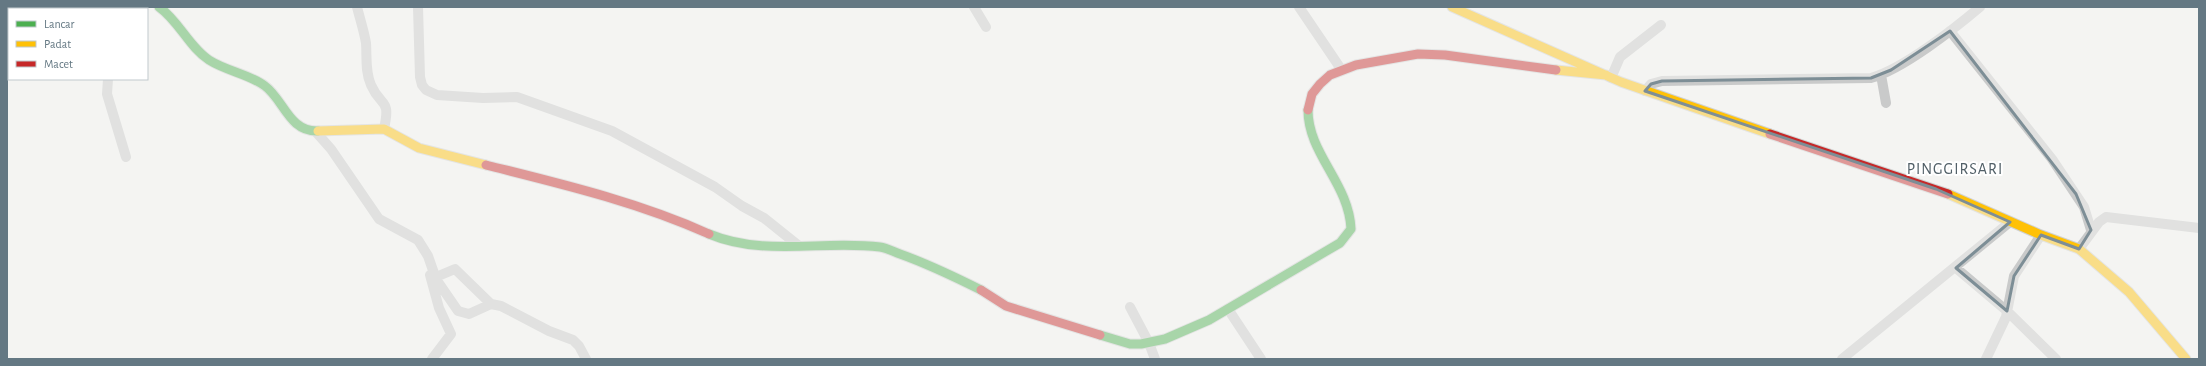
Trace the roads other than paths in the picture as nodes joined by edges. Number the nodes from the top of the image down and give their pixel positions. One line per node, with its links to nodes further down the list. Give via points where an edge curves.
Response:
1 (159, 7): 18 (street, via 168,13 209,60 234,73 260,81 294,122 301,128)
2 (357, 7): 17 (street, via 366,43 370,85 388,111)
3 (418, 7): 25 (street, via 420,77 422,86 430,92 469,98 516,97 612,131 715,187 764,218)
4 (974, 7): 9 (street)
5 (1299, 7): 11 (street)
6 (1452, 7): 12 (street)
7 (1980, 7): 10 (street)
8 (1661, 25): 12 (street, via 1620,57)
9 (986, 27)
10 (1950, 31): 13 (street); 22 (street, via 2052,159 2084,208)
11 (1341, 70): 12 (street, via 1357,64 1424,53); 31 (street, via 1318,86 1311,97 1308,119 1314,137 1341,189 1351,220 1351,229 1340,243)
12 (1609, 76): 15 (street)
13 (1881, 76): 15 (street, via 1662,81 1650,84); 16 (street)
14 (108, 80): 19 (street, via 107,94)
15 (1645, 91): 20 (street, via 1852,164 1936,189)
16 (1886, 103)
17 (384, 129): 18 (street); 25 (street, via 419,148 563,184 669,216 724,240 746,246)
18 (315, 131): 24 (street, via 379,219)
19 (126, 157)
20 (2010, 222): 23 (street); 27 (street)
21 (2199, 228): 22 (street, via 2106,217)
22 (2092, 230): 26 (street)
23 (2041, 235): 26 (street); 32 (street, via 2014,276)
24 (415, 237): 28 (street, via 428,256); 34 (street, via 439,308 451,334)
25 (799, 246): 33 (street, via 882,247 914,259 1022,312 1130,344)
26 (2079, 249): 41 (street, via 2129,292)
27 (1956, 268): 32 (street); 38 (street)
28 (436, 277): 29 (street, via 455,269); 29 (street, via 460,312 469,314)
29 (491, 304): 35 (street, via 501,306 548,331 572,340 579,346)
30 (1130, 306): 33 (street)
31 (1228, 309): 33 (street, via 1165,339); 37 (street)
32 (2008, 311): 39 (street); 40 (street)
33 (1149, 343): 36 (street)
34 (432, 359)
35 (586, 359)
36 (1155, 359)
37 (1261, 359)
38 (1842, 359)
39 (1986, 359)
40 (2056, 359)
41 (2186, 359)

